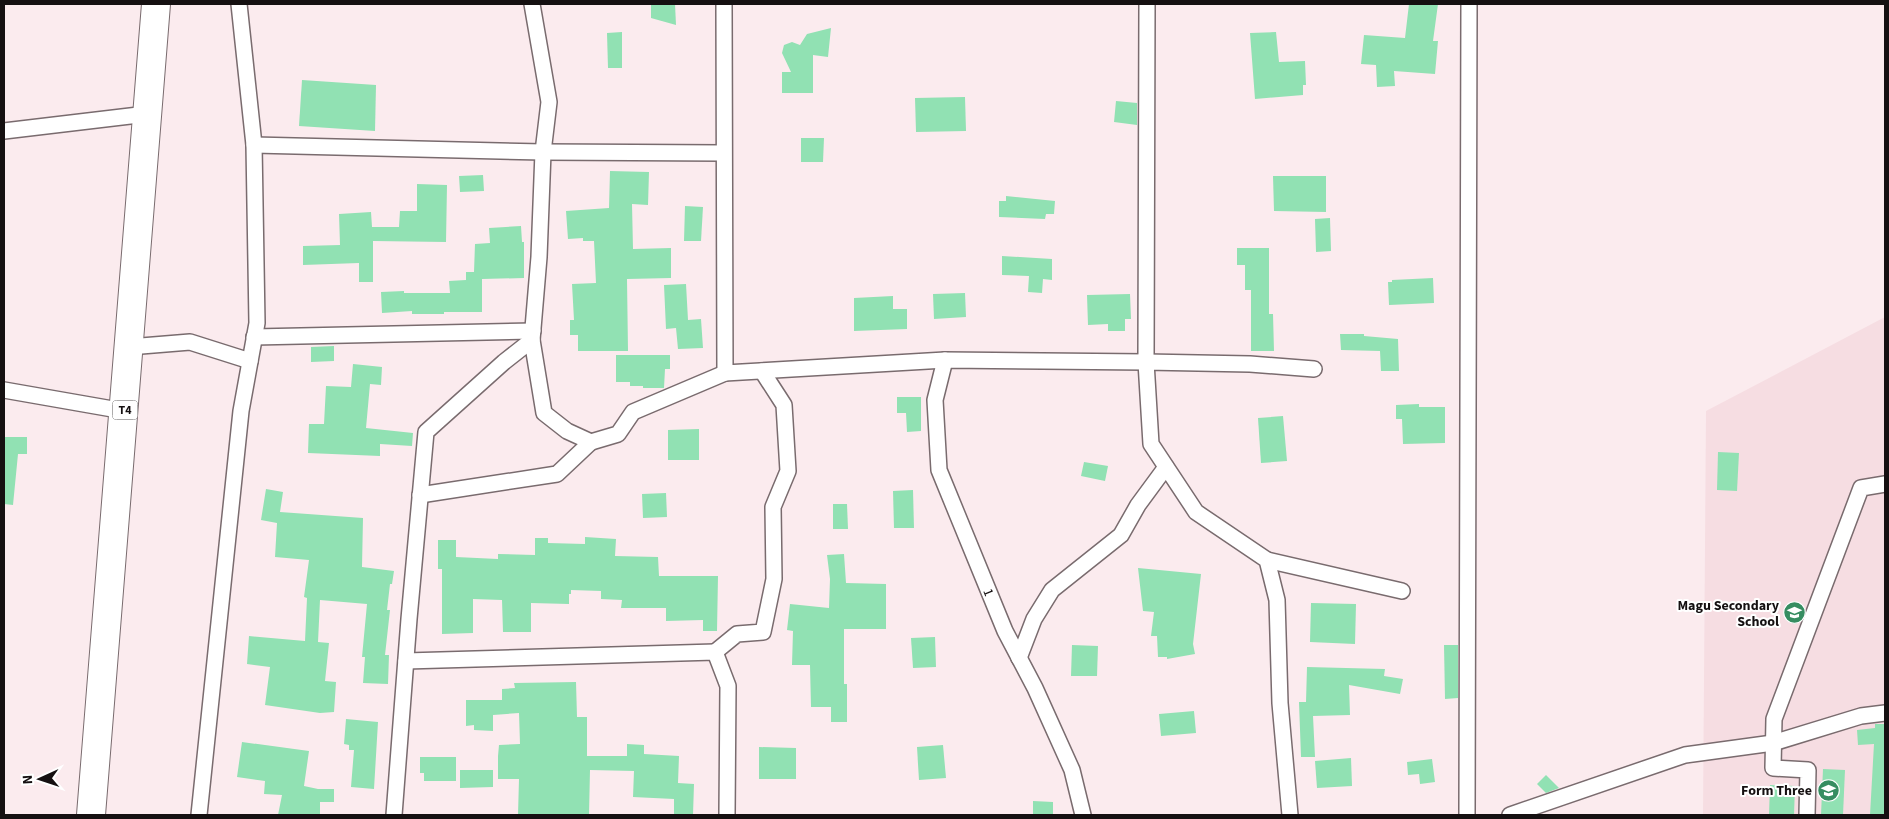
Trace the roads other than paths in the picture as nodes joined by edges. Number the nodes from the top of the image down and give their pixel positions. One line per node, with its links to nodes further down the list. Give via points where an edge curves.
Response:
1 (156, 4): 7 (highway, T4)
2 (240, 4): 9 (street)
3 (532, 4): 10 (street, via 549,102)
4 (724, 4): 11 (street)
5 (1147, 4): 17 (street)
6 (1469, 4): 40 (street)
7 (147, 114): 8 (street); 14 (highway, T4)
8 (4, 131)
9 (254, 145): 10 (street); 13 (street, via 257,323)
10 (543, 152): 11 (street); 12 (street)
11 (723, 153): 20 (street)
12 (532, 336): 13 (street); 23 (street, via 544,413 567,431); 26 (street, via 426,432)
13 (254, 337): 16 (street)
14 (129, 347): 16 (street, via 190,342); 22 (highway, T4)
15 (944, 360): 17 (street); 19 (street); 30 (street, 1, via 935,400 939,470)
16 (250, 362): 35 (street, via 240,421)
17 (1146, 362): 18 (street, via 1250,364); 24 (street, via 1151,444)
18 (1314, 370)
19 (762, 371): 20 (street); 29 (street, via 784,405 788,471 773,507 774,579 763,632 737,634)
20 (724, 373): 23 (street, via 633,412 618,434)
21 (4, 390): 22 (street)
22 (124, 410): 34 (highway, T4)
23 (591, 442): 26 (street, via 557,474)
24 (1166, 467): 27 (street, via 1196,512); 30 (street, via 1121,535 1052,590 1034,619)
25 (1885, 484): 33 (street, via 1860,488 1774,719)
26 (420, 496): 31 (street)
27 (1266, 560): 28 (street); 39 (street, via 1277,600 1280,702)
28 (1402, 591)
29 (715, 652): 31 (street); 37 (street, via 728,686)
30 (1019, 658): 38 (street, 1, via 1072,770)
31 (406, 661): 36 (street)
32 (1885, 713): 33 (street, via 1860,716)
33 (1774, 743): 41 (street, via 1685,754); 42 (street, via 1773,768 1808,770)
34 (92, 815)
35 (199, 815)
36 (394, 815)
37 (727, 815)
38 (1083, 815)
39 (1290, 815)
40 (1466, 815)
41 (1510, 815)
42 (1806, 815)

